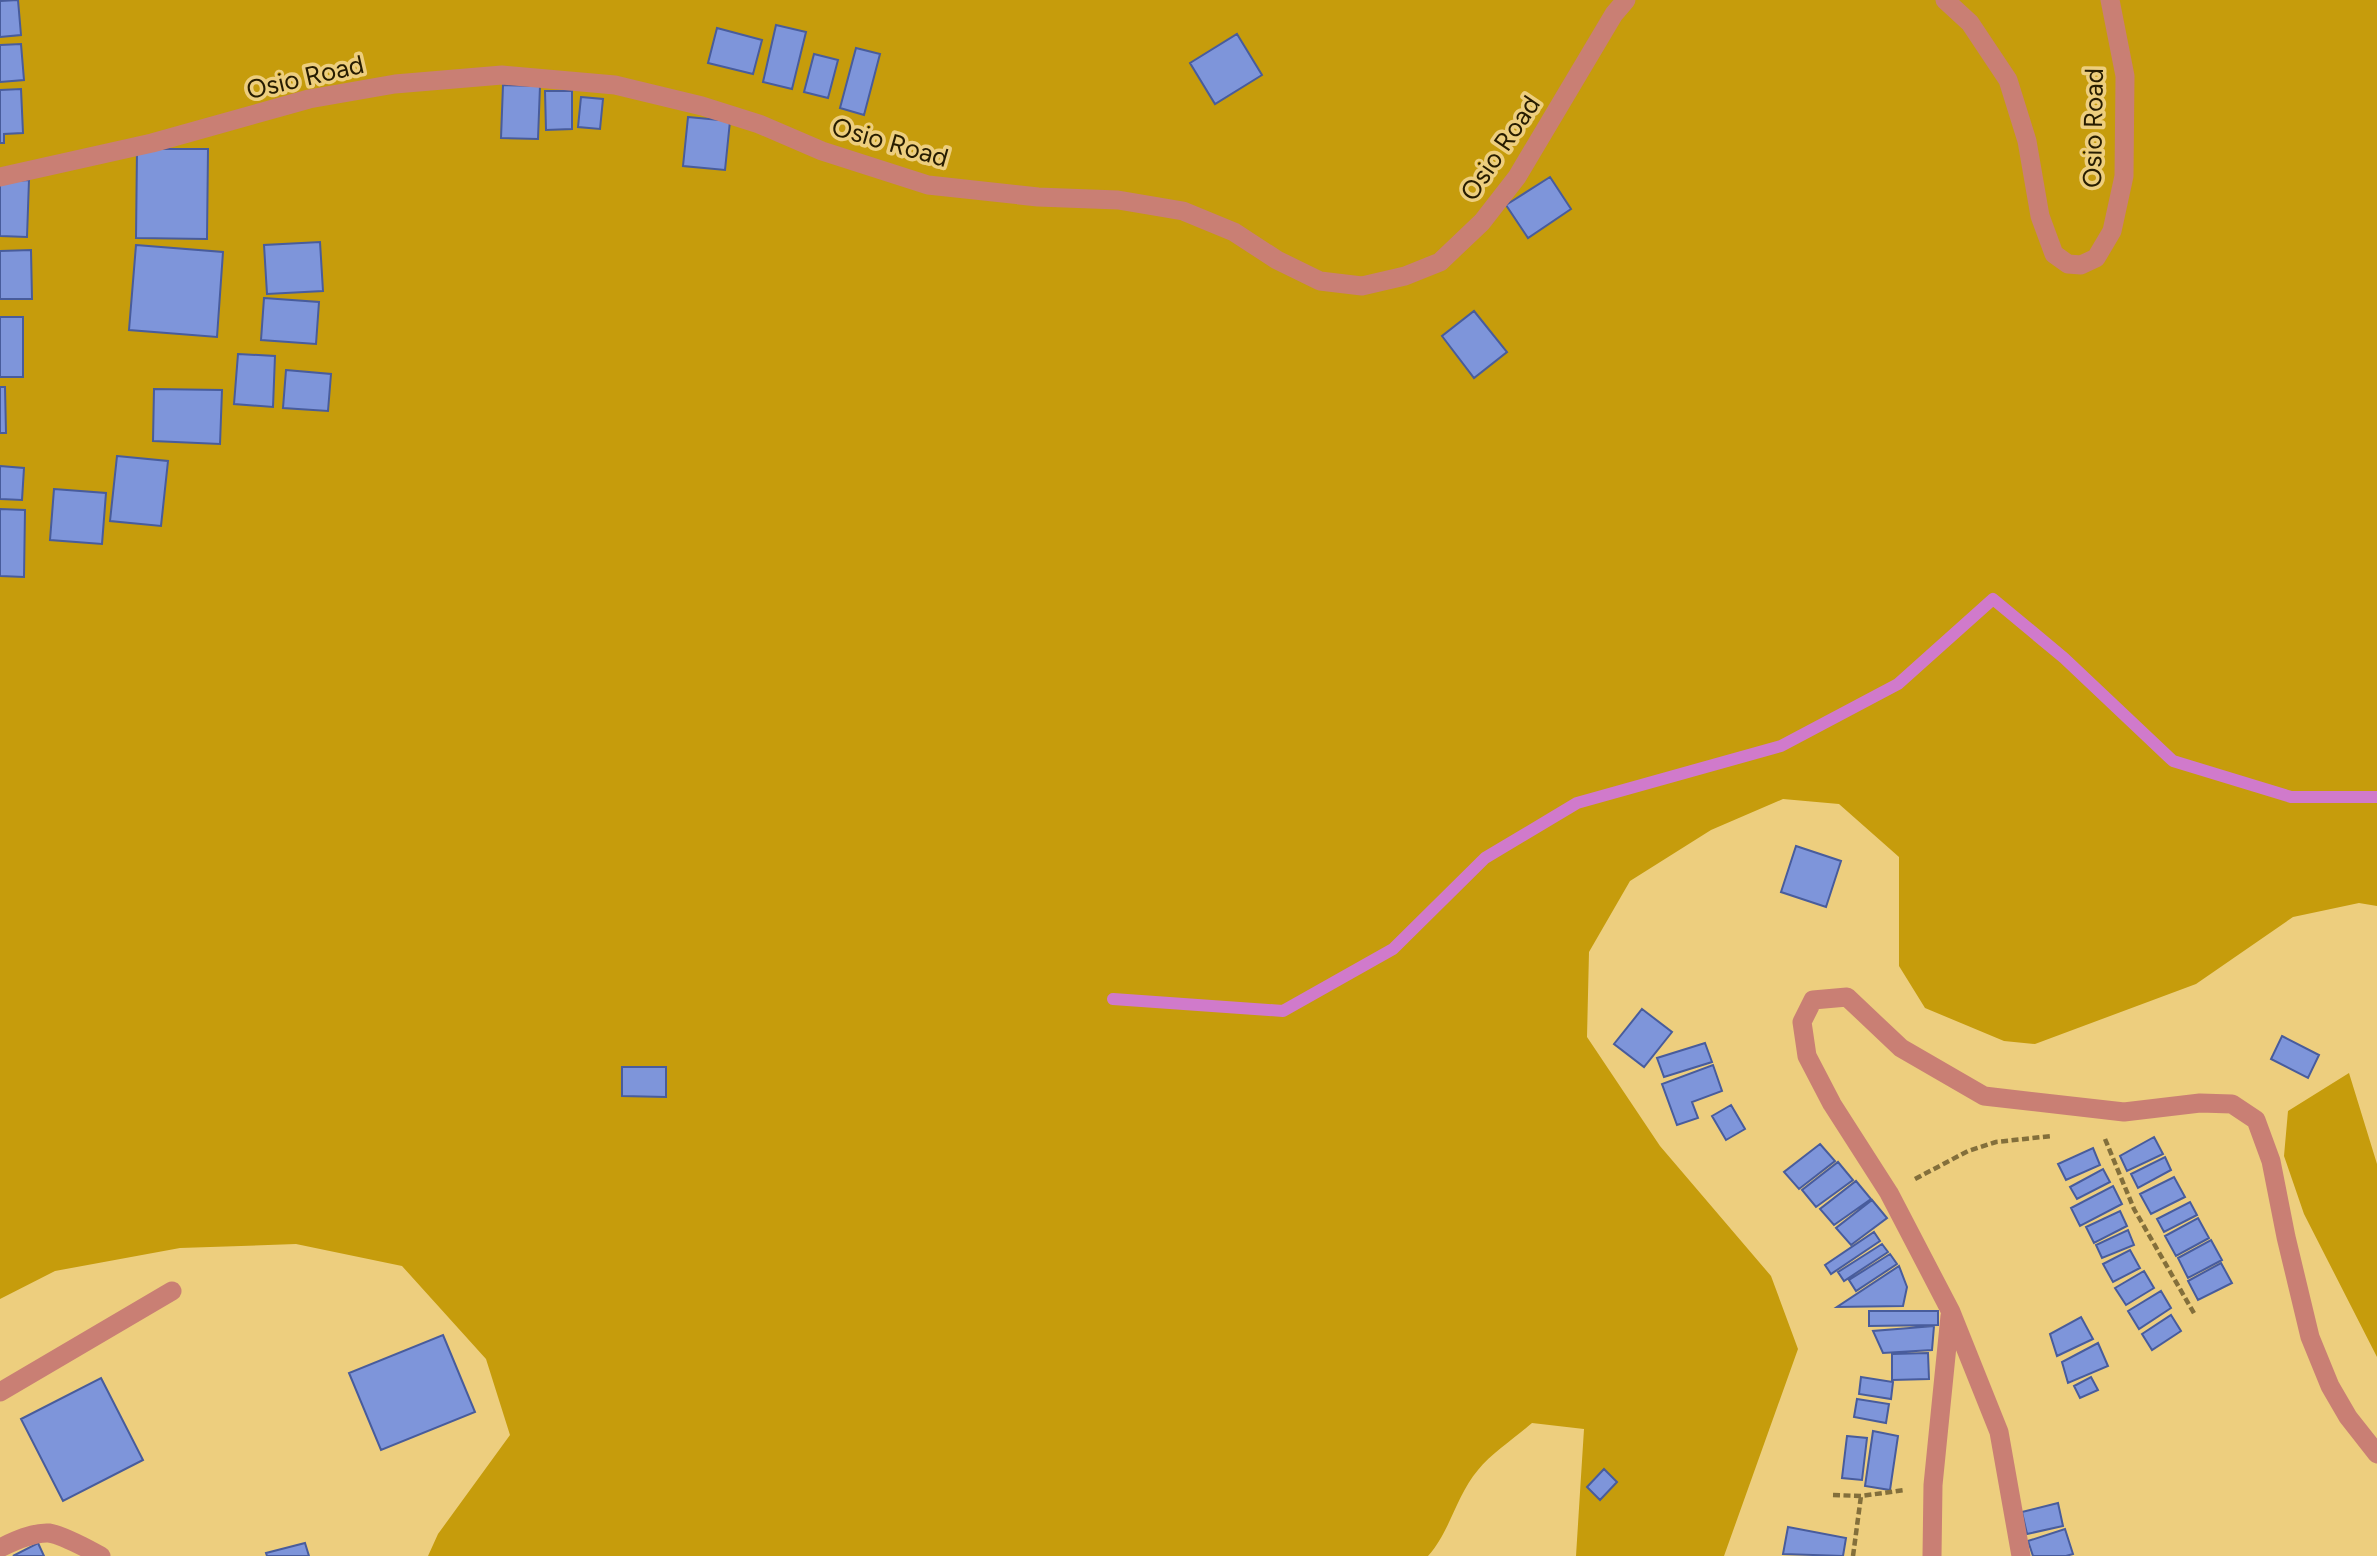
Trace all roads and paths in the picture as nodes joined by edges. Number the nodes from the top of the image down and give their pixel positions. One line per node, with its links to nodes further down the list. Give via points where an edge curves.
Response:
1 (1626, 0): 4 (street, Osio Road, via 1517,177 1482,222 1440,262 1362,286 1321,281 1234,232 1183,211 1118,200 928,185 702,106 615,85 502,75 395,84 309,99 152,143)
2 (1945, 0): 3 (street, Osio Road, via 1970,23 2008,80 2027,141 2040,216 2054,254 2068,264 2081,265 2096,258 2112,231 2124,176 2125,76)
3 (2110, 0)
4 (0, 177)
5 (2062, 1135): 7 (path, via 1996,1142 1968,1151)
6 (2099, 1136): 10 (path, via 2107,1141 2134,1209)
7 (1889, 1193): 9 (street); 12 (street, via 1807,1056 1802,1022 1813,1000 1847,997 1901,1048 1984,1096 2124,1112 2232,1104 2256,1120 2272,1161 2310,1337 2330,1386)
8 (172, 1291): 11 (street)
9 (1951, 1312): 13 (street); 20 (street, via 1999,1432)
10 (2195, 1315)
11 (0, 1392)
12 (2377, 1454)
13 (1933, 1485): 15 (path); 19 (street)
14 (1833, 1495): 15 (path)
15 (1861, 1496): 18 (path)
16 (0, 1548): 17 (street, via 48,1533)
17 (101, 1556)
18 (1853, 1556)
19 (1932, 1556)
20 (2021, 1556)

